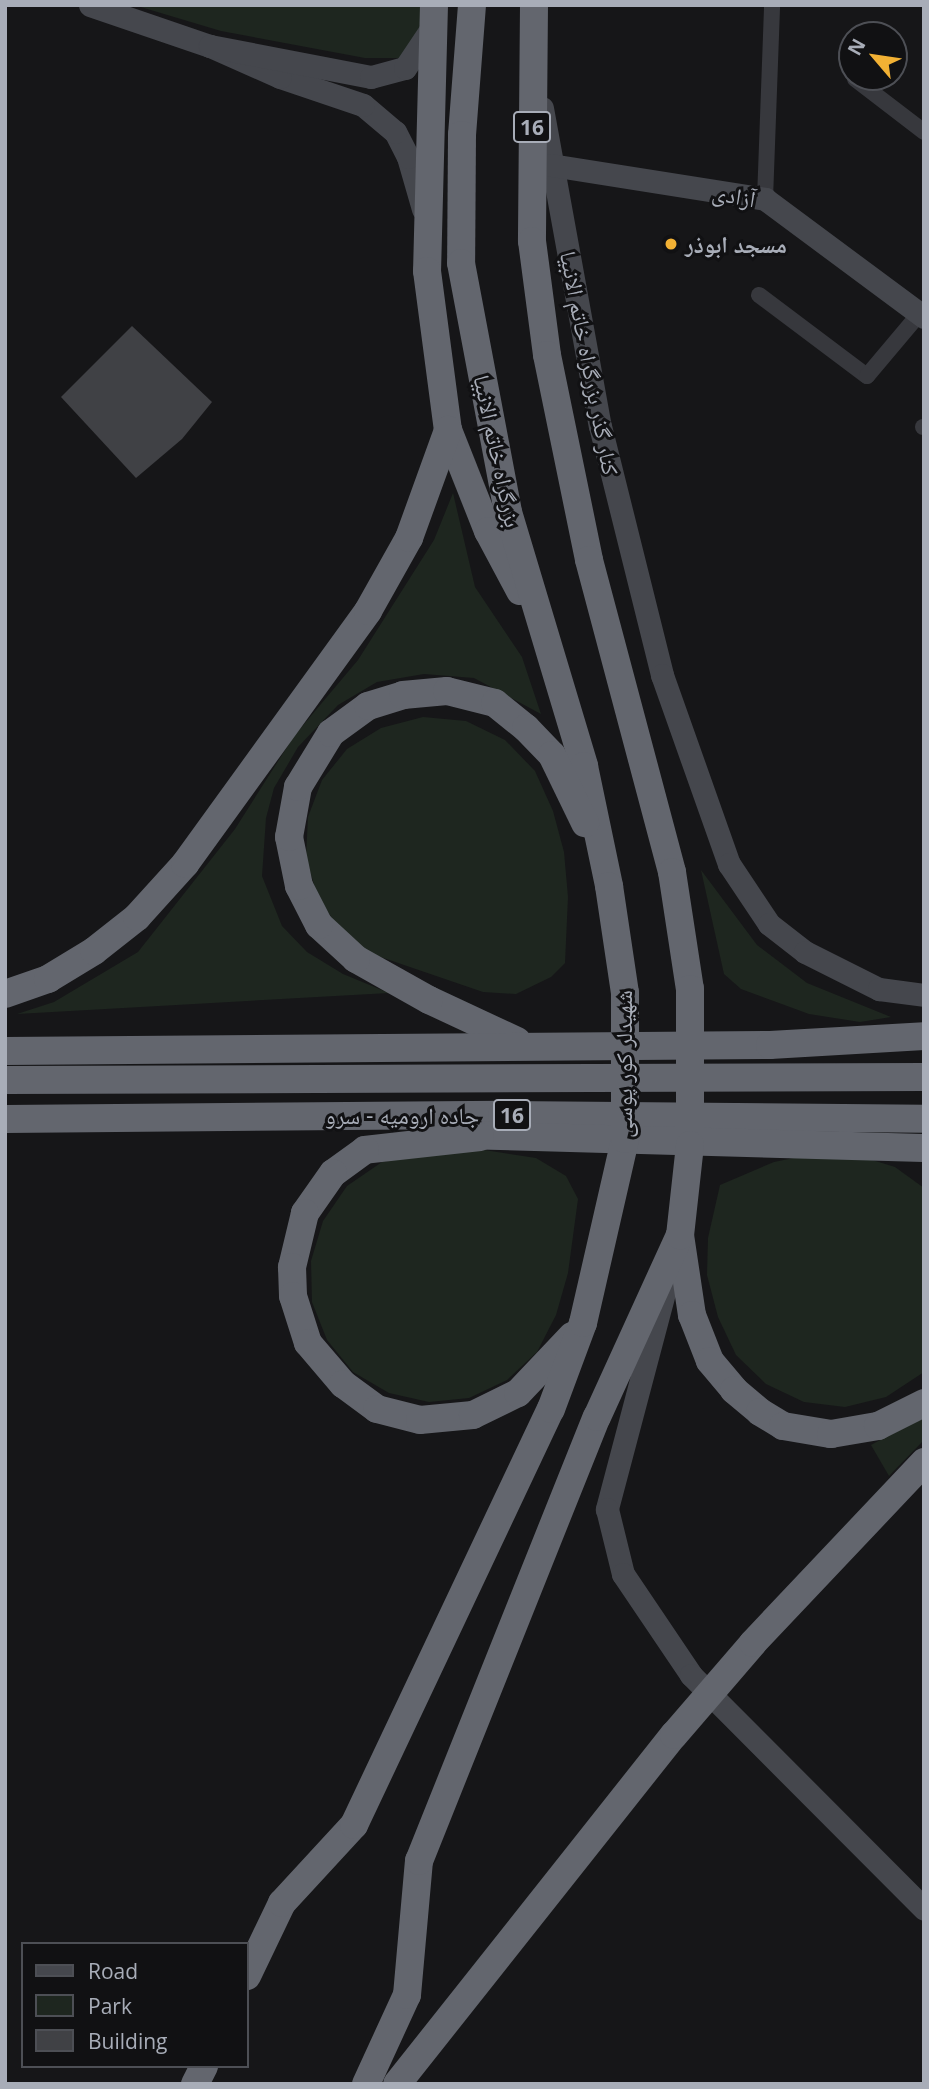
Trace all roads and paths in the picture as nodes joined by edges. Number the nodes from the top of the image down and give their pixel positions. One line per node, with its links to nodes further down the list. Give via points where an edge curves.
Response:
1 (90, 5): 6 (main road)
2 (472, 5): 16 (highway, بزرگراه خاتم الانبیا, via 461,135 461,263 508,512)
3 (772, 5): 11 (street)
4 (534, 8): 7 (highway, 16)
5 (433, 17): 6 (main road, via 405,68 372,77); 12 (highway)
6 (210, 46): 12 (main road, via 280,77 363,104 395,132 408,157)
7 (533, 48): 10 (main road, کنار گذر بزرگراه خاتم الانبیا); 33 (highway, 16, bridge, via 531,241 547,355 589,560 672,872 690,989 690,1145)
8 (871, 91): 9 (street)
9 (924, 132)
10 (551, 164): 11 (main road, آزادی); 20 (main road, کنار گذر بزرگراه خاتم الانبیا, via 600,426 662,675 729,864 769,924 805,952 879,989)
11 (765, 199): 14 (main road, آزادی)
12 (425, 215): 15 (highway, via 427,271)
13 (759, 295): 14 (street, via 867,376)
14 (922, 315)
15 (448, 430): 16 (highway, via 488,531); 19 (highway, via 409,538 368,611 185,864 137,917 94,951 48,979)
16 (553, 655): 17 (highway, بزرگراه خاتم الانبیا, via 584,766)
17 (600, 853): 18 (highway, بزرگراه خاتم الانبیا); 22 (highway, via 544,746 495,704 447,691 403,695 368,706 331,733 298,787 289,837 299,886 320,925 356,958 429,1000)
18 (609, 886): 34 (highway, شهیدلر کور پوسی, bridge, via 625,993 625,1139)
19 (5, 993)
20 (924, 995)
21 (924, 1036): 22 (highway, via 770,1045)
22 (523, 1043): 23 (highway)
23 (5, 1051)
24 (924, 1077): 25 (highway, جاده ارومیه - سرو)
25 (5, 1080)
26 (281, 1116): 27 (highway, جاده ارومیه - سرو / 16); 28 (highway, جاده ارومیه - سرو / 16); 29 (highway)
27 (5, 1119)
28 (924, 1119)
29 (481, 1137): 30 (highway); 34 (highway, via 365,1150 333,1173 305,1213 292,1267 293,1296 308,1343 343,1384 377,1409 420,1420 473,1415 518,1392)
30 (809, 1142): 31 (highway); 32 (highway)
31 (924, 1148)
32 (924, 1166)
33 (680, 1235): 35 (highway, via 692,1315 710,1362 760,1412 783,1426 831,1434 878,1426); 37 (main road, via 607,1509 623,1574 691,1675); 41 (highway, via 597,1418 419,1861 407,1995)
34 (583, 1323): 38 (highway, شهیدلر کور پوسی, via 551,1409 354,1825 282,1903)
35 (924, 1403)
36 (924, 1461): 42 (highway, bridge, via 753,1643 674,1735)
37 (924, 1909)
38 (248, 1974)
39 (203, 2068): 40 (highway)
40 (195, 2084)
41 (366, 2084)
42 (397, 2084)

